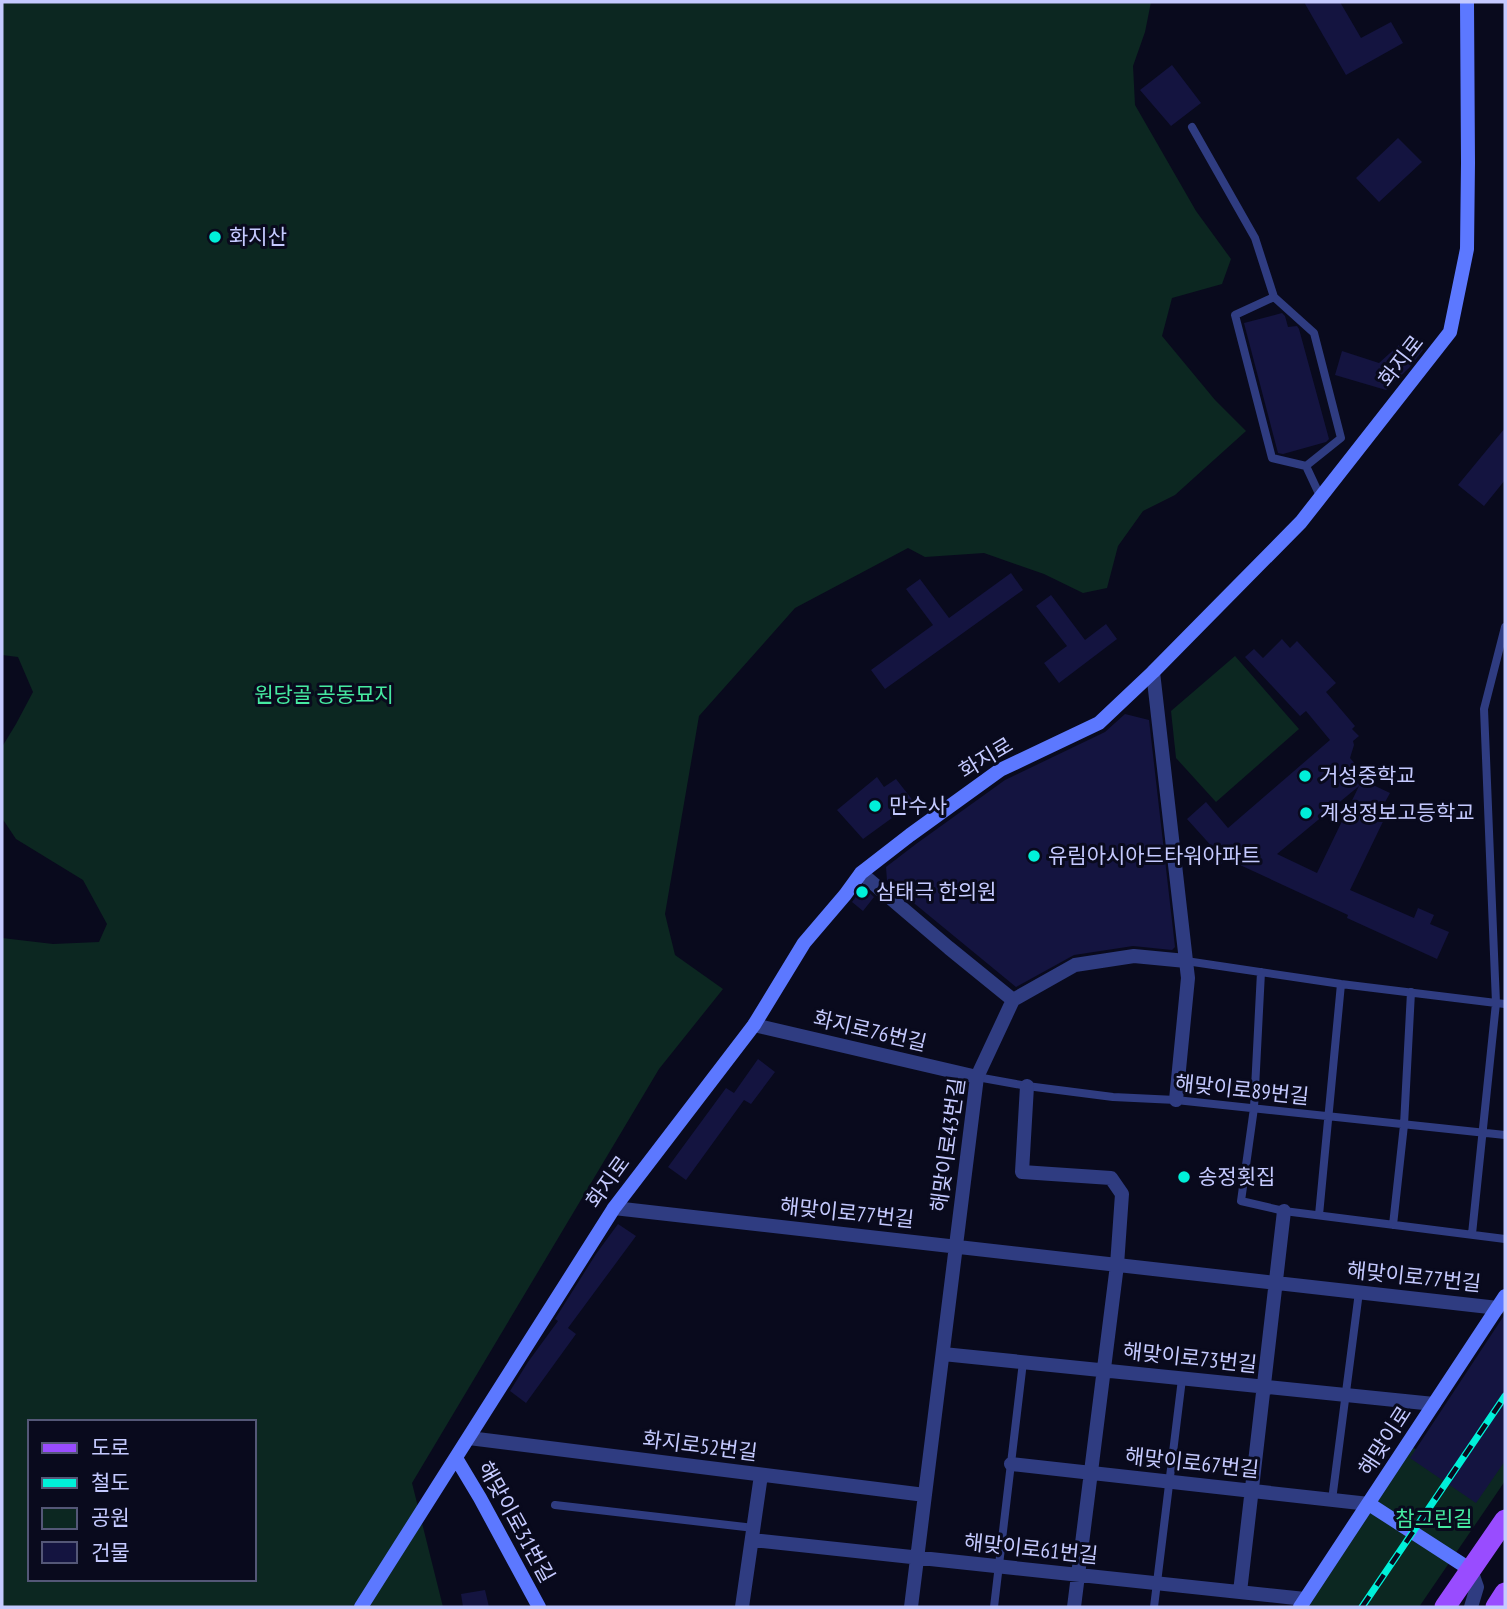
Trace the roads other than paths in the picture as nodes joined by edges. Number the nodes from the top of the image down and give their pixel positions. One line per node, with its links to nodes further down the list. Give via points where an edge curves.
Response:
1 (1467, 2): 5 (street, 화지로, via 1467,249 1450,332)
2 (1192, 127): 3 (lane, via 1255,238)
3 (1273, 297): 4 (lane, via 1314,333 1341,438); 4 (lane, via 1235,315 1272,458)
4 (1306, 466): 5 (lane)
5 (1321, 498): 7 (street, 화지로)
6 (1505, 627): 14 (lane, via 1484,709)
7 (1153, 672): 8 (street, 화지로, via 1099,723 1000,770); 9 (street)
8 (861, 873): 13 (street); 15 (street, 화지로, via 804,943)
9 (1186, 961): 10 (lane); 13 (street, via 1134,956 1075,965); 18 (street)
10 (1261, 972): 11 (lane); 19 (lane)
11 (1341, 984): 12 (lane); 20 (lane)
12 (1411, 992): 14 (lane); 21 (lane)
13 (1013, 1000): 16 (street, 해맞이로43번길)
14 (1501, 1004): 22 (lane)
15 (754, 1025): 16 (street, 화지로76번길); 24 (street, 화지로)
16 (977, 1077): 17 (lane, 해맞이로89번길); 30 (street, 해맞이로43번길)
17 (1027, 1086): 18 (lane, 해맞이로89번길); 31 (street, via 1023,1172 1111,1178 1122,1194)
18 (1176, 1100): 19 (lane, 해맞이로89번길)
19 (1254, 1108): 20 (lane, 해맞이로89번길); 25 (lane, via 1241,1200)
20 (1329, 1116): 21 (lane, 해맞이로89번길); 26 (lane)
21 (1404, 1125): 22 (lane, 해맞이로89번길); 27 (lane)
22 (1483, 1133): 23 (lane, 해맞이로89번길); 28 (lane)
23 (1505, 1135)
24 (614, 1208): 30 (street, 해맞이로77번길); 42 (street, 화지로)
25 (1284, 1211): 26 (lane); 32 (street)
26 (1319, 1215): 27 (lane)
27 (1393, 1225): 28 (lane)
28 (1472, 1234): 29 (lane)
29 (1505, 1239)
30 (956, 1246): 31 (street, 해맞이로77번길); 35 (street, 해맞이로43번길)
31 (1117, 1265): 32 (street, 해맞이로77번길); 37 (street)
32 (1276, 1283): 33 (street, 해맞이로77번길); 39 (street)
33 (1359, 1292): 34 (street, 해맞이로77번길); 40 (lane)
34 (1502, 1302): 41 (street, 해맞이로)
35 (943, 1354): 36 (street, 해맞이로73번길); 49 (street, 해맞이로43번길)
36 (1023, 1362): 37 (street, 해맞이로73번길); 44 (lane)
37 (1103, 1371): 38 (street, 해맞이로73번길); 45 (street)
38 (1182, 1379): 39 (street, 해맞이로73번길); 47 (lane)
39 (1264, 1387): 40 (street, 해맞이로73번길); 48 (street)
40 (1346, 1395): 41 (street, 해맞이로73번길); 50 (lane)
41 (1434, 1405): 51 (street, 해맞이로)
42 (469, 1438): 43 (street, 화지로); 46 (street, 화지로52번길)
43 (456, 1458): 63 (street, 화지로); 64 (street, 해맞이로31번길)
44 (1011, 1464): 45 (street, 해맞이로67번길); 56 (lane)
45 (1091, 1473): 47 (street, 해맞이로67번길); 58 (street)
46 (761, 1475): 49 (street, 화지로52번길); 54 (street)
47 (1169, 1482): 48 (street, 해맞이로67번길); 59 (lane)
48 (1252, 1491): 50 (street, 해맞이로67번길); 60 (street)
49 (925, 1495): 55 (street, 해맞이로43번길)
50 (1332, 1500): 51 (street, 해맞이로67번길)
51 (1369, 1504): 57 (street); 62 (street, 해맞이로)
52 (555, 1505): 54 (lane, 해맞이로61번길)
53 (1505, 1520): 57 (main road)
54 (753, 1534): 55 (street, 해맞이로61번길); 65 (street)
55 (918, 1558): 56 (street, 해맞이로61번길); 66 (street, 해맞이로43번길)
56 (999, 1566): 58 (street, 해맞이로61번길); 67 (lane)
57 (1471, 1570): 70 (main road); 71 (street, via 1477,1587)
58 (1078, 1575): 59 (street, 해맞이로61번길); 68 (street)
59 (1157, 1583): 60 (street, 해맞이로61번길); 69 (lane)
60 (1240, 1592): 62 (street, 해맞이로61번길)
61 (1505, 1593): 72 (main road)
62 (1303, 1603)
63 (360, 1607)
64 (539, 1607)
65 (743, 1607)
66 (911, 1607)
67 (993, 1607)
68 (1074, 1607)
69 (1154, 1607)
70 (1445, 1607)
71 (1471, 1607)
72 (1496, 1607)

